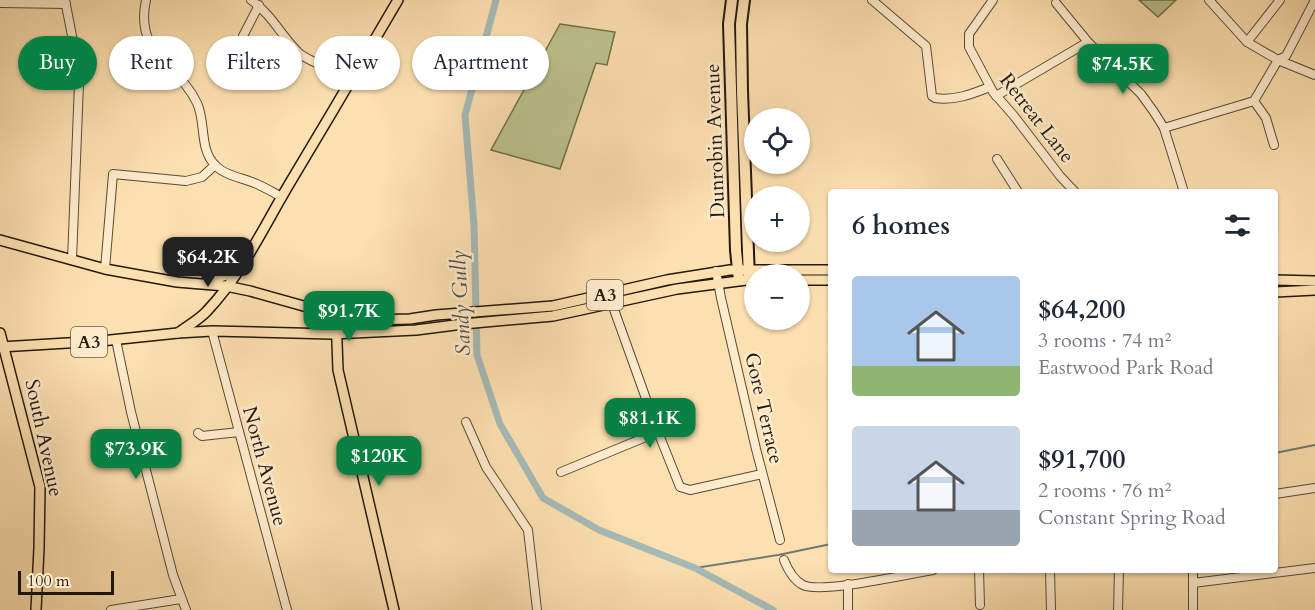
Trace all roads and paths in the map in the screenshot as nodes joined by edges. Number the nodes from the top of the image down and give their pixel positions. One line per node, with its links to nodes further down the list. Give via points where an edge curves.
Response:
1 (146, 0): 29 (street, via 143,14 148,38 197,104 205,146)
2 (252, 0): 14 (street)
3 (398, 0): 16 (main road)
4 (732, 0): 37 (highway, Dunrobin Avenue, via 729,24)
5 (744, 0): 38 (highway, Dunrobin Avenue, via 741,24)
6 (872, 0): 22 (street, via 926,46 932,96 954,98)
7 (1209, 0): 18 (street)
8 (1280, 0): 18 (street)
9 (1315, 0): 19 (street, via 1286,56)
10 (66, 2): 12 (street); 36 (street, via 79,84)
11 (989, 2): 22 (street, Retreat Lane, via 968,42)
12 (0, 3)
13 (1056, 3): 17 (street)
14 (259, 5): 15 (street); 20 (street, via 298,52)
15 (243, 36)
16 (377, 36)
17 (1088, 42): 24 (street); 26 (street, via 1141,94)
18 (1246, 42): 19 (street)
19 (1278, 60): 21 (street); 25 (street)
20 (314, 61)
21 (1315, 75)
22 (990, 87): 24 (street, Retreat Lane)
23 (345, 90): 33 (main road)
24 (996, 96): 31 (street, Retreat Lane)
25 (1254, 101): 26 (street); 27 (street, via 1266,118)
26 (1164, 128): 32 (street)
27 (1274, 145)
28 (997, 159): 30 (street)
29 (215, 165): 33 (street); 39 (street, via 202,177 186,181 113,174)
30 (1016, 189)
31 (1072, 189)
32 (1183, 189)
33 (282, 197): 35 (main road)
34 (0, 240): 36 (main road, A3)
35 (249, 252): 49 (main road, via 224,277); 51 (main road, via 238,274); 53 (main road, via 243,281)
36 (72, 260): 39 (main road, A3)
37 (745, 264)
38 (746, 264)
39 (105, 269): 49 (main road, A3)
40 (828, 270): 41 (main road, A3)
41 (810, 271)
42 (716, 272): 43 (main road, A3); 50 (street, Gore Terrace); 56 (main road, A3, via 553,306 388,320)
43 (744, 276)
44 (744, 276): 50 (main road, A3)
45 (810, 280): 46 (main road)
46 (828, 280)
47 (1278, 280): 48 (main road)
48 (1315, 281)
49 (181, 282): 51 (main road, A3)
50 (718, 283): 55 (main road, A3); 70 (street, Gore Terrace)
51 (226, 286): 53 (main road, A3); 60 (main road, via 206,312)
52 (1315, 290): 54 (main road)
53 (250, 291): 56 (main road, A3)
54 (1278, 292)
55 (612, 304): 57 (main road, A3, via 553,316); 67 (street)
56 (336, 315): 61 (main road)
57 (406, 330): 61 (main road, A3); 64 (main road, via 344,340)
58 (212, 331): 60 (main road, A3); 61 (main road, A3); 66 (street, North Avenue)
59 (0, 333): 63 (main road, South Avenue)
60 (178, 333): 62 (main road, A3)
61 (335, 334): 64 (main road)
62 (116, 340): 63 (main road, A3); 85 (street)
63 (2, 347): 87 (main road, South Avenue, via 39,487)
64 (338, 370): 91 (main road)
65 (466, 422): 92 (street, via 486,467 528,530)
66 (239, 432): 68 (street, via 202,436); 90 (street, North Avenue)
67 (658, 432): 69 (street); 70 (street, via 683,489)
68 (198, 433)
69 (561, 472)
70 (762, 474): 73 (street, Gore Terrace)
71 (1315, 488): 72 (street)
72 (1278, 494)
73 (780, 540)
74 (784, 560): 84 (street, via 794,579 810,588)
75 (1315, 568): 82 (street)
76 (915, 573): 84 (street)
77 (979, 573): 86 (street)
78 (1050, 573): 94 (street)
79 (1119, 573): 95 (street)
80 (1192, 573): 83 (street)
81 (1274, 573): 83 (street)
82 (1278, 573)
83 (1193, 583): 96 (street)
84 (848, 584): 93 (street)
85 (181, 599): 88 (street); 89 (street)
86 (980, 604)
87 (36, 610)
88 (111, 610)
89 (186, 610)
90 (287, 610)
91 (394, 610)
92 (537, 610)
93 (848, 610)
94 (1051, 610)
95 (1118, 610)
96 (1193, 610)

